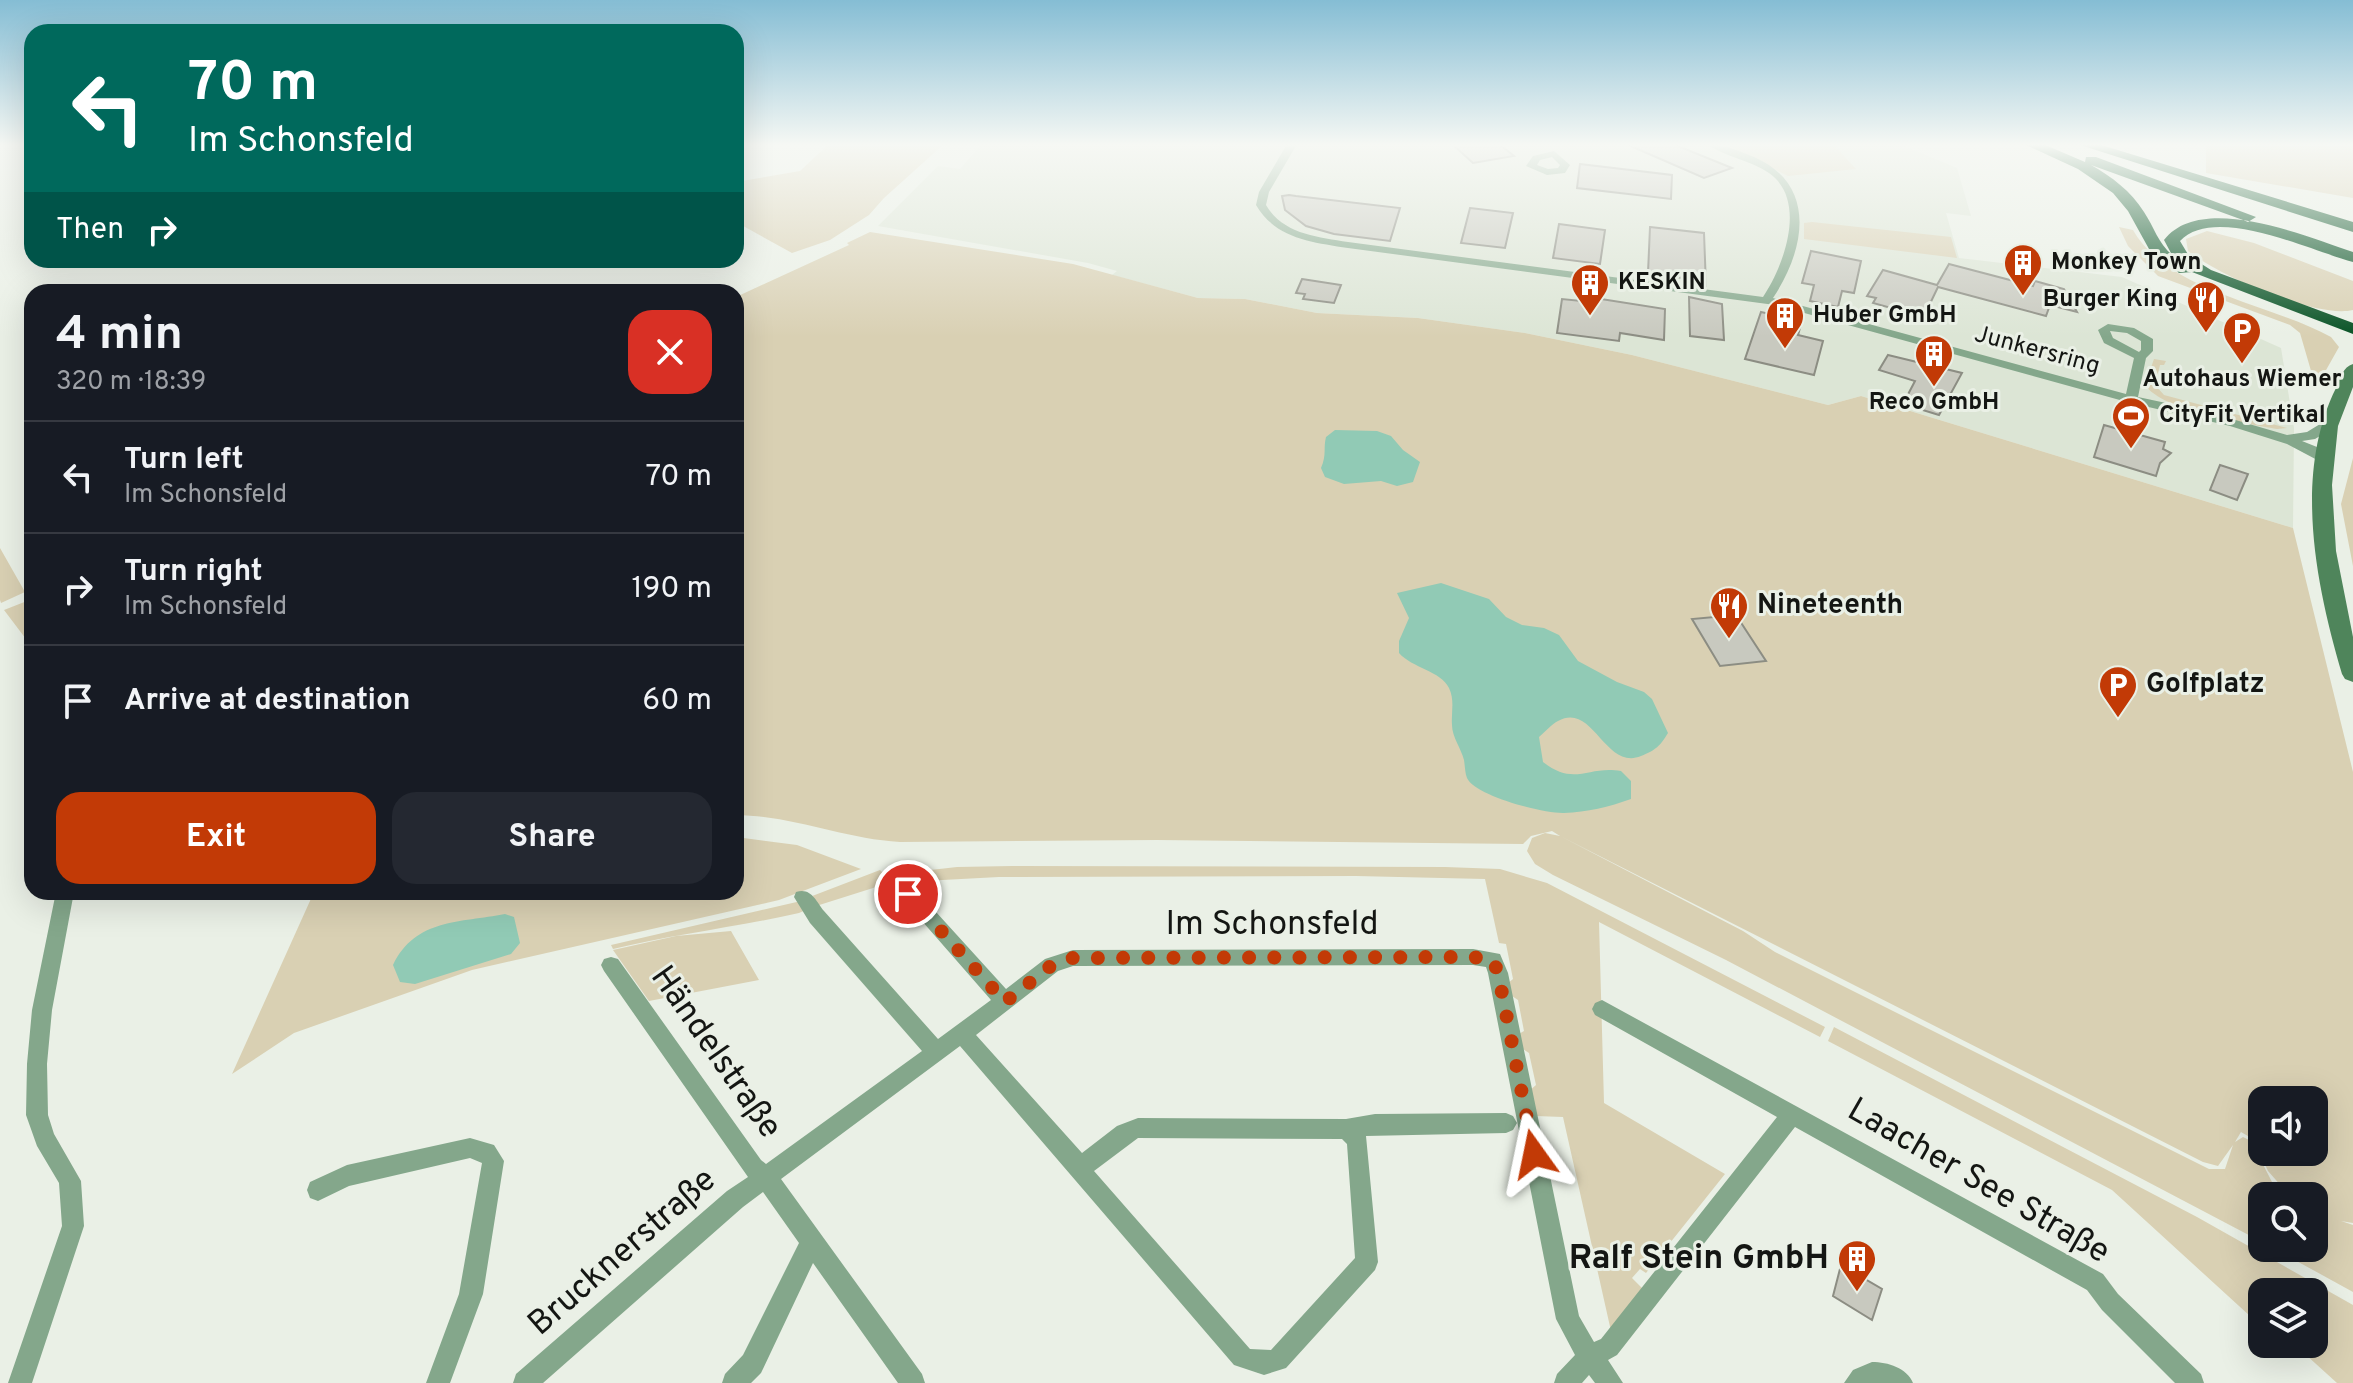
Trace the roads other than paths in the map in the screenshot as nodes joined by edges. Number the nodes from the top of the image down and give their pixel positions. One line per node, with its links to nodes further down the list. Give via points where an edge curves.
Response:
1 (1262, 209): 11 (street, Junkersring, via 1290,232 1328,242)
2 (1792, 209): 10 (street, via 1792,245)
3 (2133, 209): 13 (highway, via 2156,251 2179,267)
4 (2223, 209): 9 (highway)
5 (2245, 209): 8 (highway)
6 (2291, 209): 7 (highway)
7 (2353, 228)
8 (2353, 248)
9 (2353, 256): 13 (highway, via 2238,225 2200,224 2172,240 2176,252 2219,280)
10 (1782, 276): 11 (street); 12 (street, via 1785,299)
11 (1766, 301): 12 (street, Junkersring)
12 (1792, 306): 16 (street, Junkersring)
13 (2351, 332)
14 (2140, 357): 16 (street)
15 (2353, 369): 17 (main road)
16 (2131, 399): 18 (street, Junkersring); 19 (street, Junkersring)
17 (2330, 424): 18 (street, Junkersring, via 2310,436); 19 (main road)
18 (2274, 436): 19 (street, Junkersring)
19 (2326, 459): 20 (main road, via 2326,544)
20 (2353, 674)
21 (900, 884): 25 (street)
22 (803, 897): 28 (street)
23 (63, 900): 38 (street, via 42,1010 37,1115 70,1181 73,1226)
24 (611, 965): 34 (street, Händelstraße, via 753,1167)
25 (1005, 1002): 27 (street, Im Schonsfeld); 37 (street, Im Schonsfeld, via 1052,965 1073,958 1493,960 1568,1319)
26 (1602, 1009): 30 (street, Laacher See Straße)
27 (962, 1034): 28 (street, Im Schonsfeld); 33 (street)
28 (937, 1053): 29 (street, Im Schonsfeld)
29 (864, 1107): 34 (street, Händelstraße)
30 (1792, 1115): 37 (street, via 1609,1347); 47 (street, Laacher See Straße, via 2095,1282)
31 (1506, 1123): 32 (street)
32 (1346, 1129): 33 (street, via 1130,1129); 33 (street, via 1357,1139 1367,1262 1278,1360 1268,1364 1242,1357)
33 (1081, 1168)
34 (766, 1177): 36 (street, Händelstraße); 40 (street, Brucknerstraße)
35 (318, 1190): 39 (street, via 347,1176 470,1148 490,1156 471,1294)
36 (812, 1241): 41 (street, via 752,1364); 42 (street, Händelstraße)
37 (1589, 1357): 43 (street); 44 (street, Im Schonsfeld)
38 (20, 1383)
39 (438, 1383)
40 (525, 1383)
41 (734, 1383)
42 (913, 1383)
43 (1566, 1383)
44 (1611, 1383)
45 (1856, 1383): 46 (street, via 1874,1373)
46 (1901, 1383)
47 (2192, 1383)

